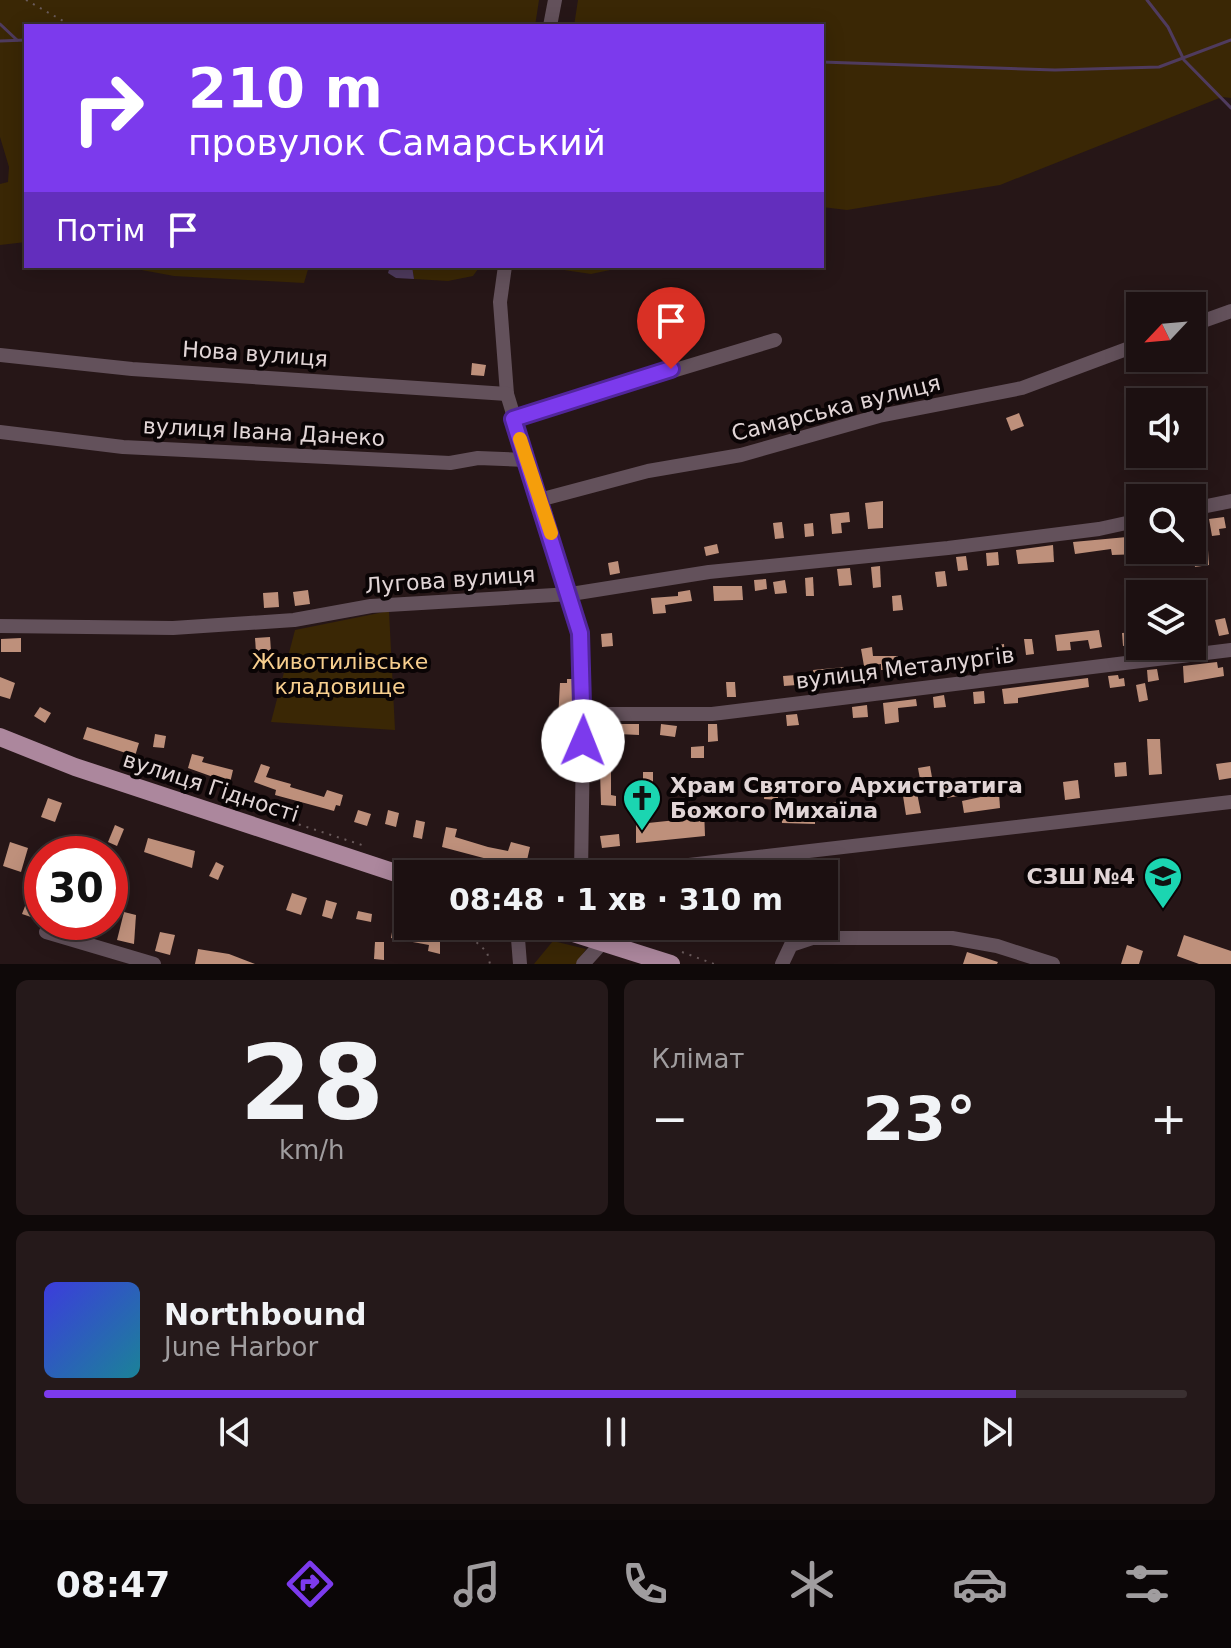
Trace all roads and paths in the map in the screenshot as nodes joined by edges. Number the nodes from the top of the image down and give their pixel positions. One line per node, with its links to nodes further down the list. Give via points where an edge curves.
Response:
1 (26, 0): 3 (path)
2 (555, 0): 4 (street)
3 (68, 24)
4 (550, 24)
5 (505, 268): 12 (street, via 500,302)
6 (1228, 312): 7 (street); 8 (street)
7 (1206, 320)
8 (1231, 329)
9 (775, 340): 13 (street)
10 (1126, 349): 16 (street, Самарська вулиця, via 1022,388 879,416 741,455 648,471)
11 (0, 355): 12 (street, Нова вулиця)
12 (507, 394): 13 (street)
13 (513, 419): 15 (street)
14 (0, 432): 15 (street, вулиця Івана Данеко, via 246,454 450,463)
15 (526, 460): 16 (street)
16 (539, 500): 20 (street)
17 (1231, 501): 18 (street)
18 (1206, 506)
19 (1126, 522): 20 (street, Лугова вулиця, via 963,546 709,572)
20 (571, 594): 21 (street, Лугова вулиця, via 371,606 294,620 173,628); 23 (street, via 580,633)
21 (0, 626)
22 (1231, 650): 23 (street, вулиця Металургів, via 712,714)
23 (583, 714): 26 (street)
24 (0, 737): 28 (main road, вулиця Гідності, via 75,767)
25 (1231, 802): 27 (street)
26 (581, 860)
27 (732, 860)
28 (394, 872)
29 (73, 940): 34 (street)
30 (474, 940): 35 (path, via 487,952)
31 (518, 940): 36 (street)
32 (593, 940): 33 (main road)
33 (602, 943): 37 (street); 38 (main road)
34 (154, 964)
35 (490, 964)
36 (520, 964)
37 (583, 964)
38 (671, 964)
39 (782, 964): 40 (street, via 791,945 812,938 952,938)
40 (1053, 964)

